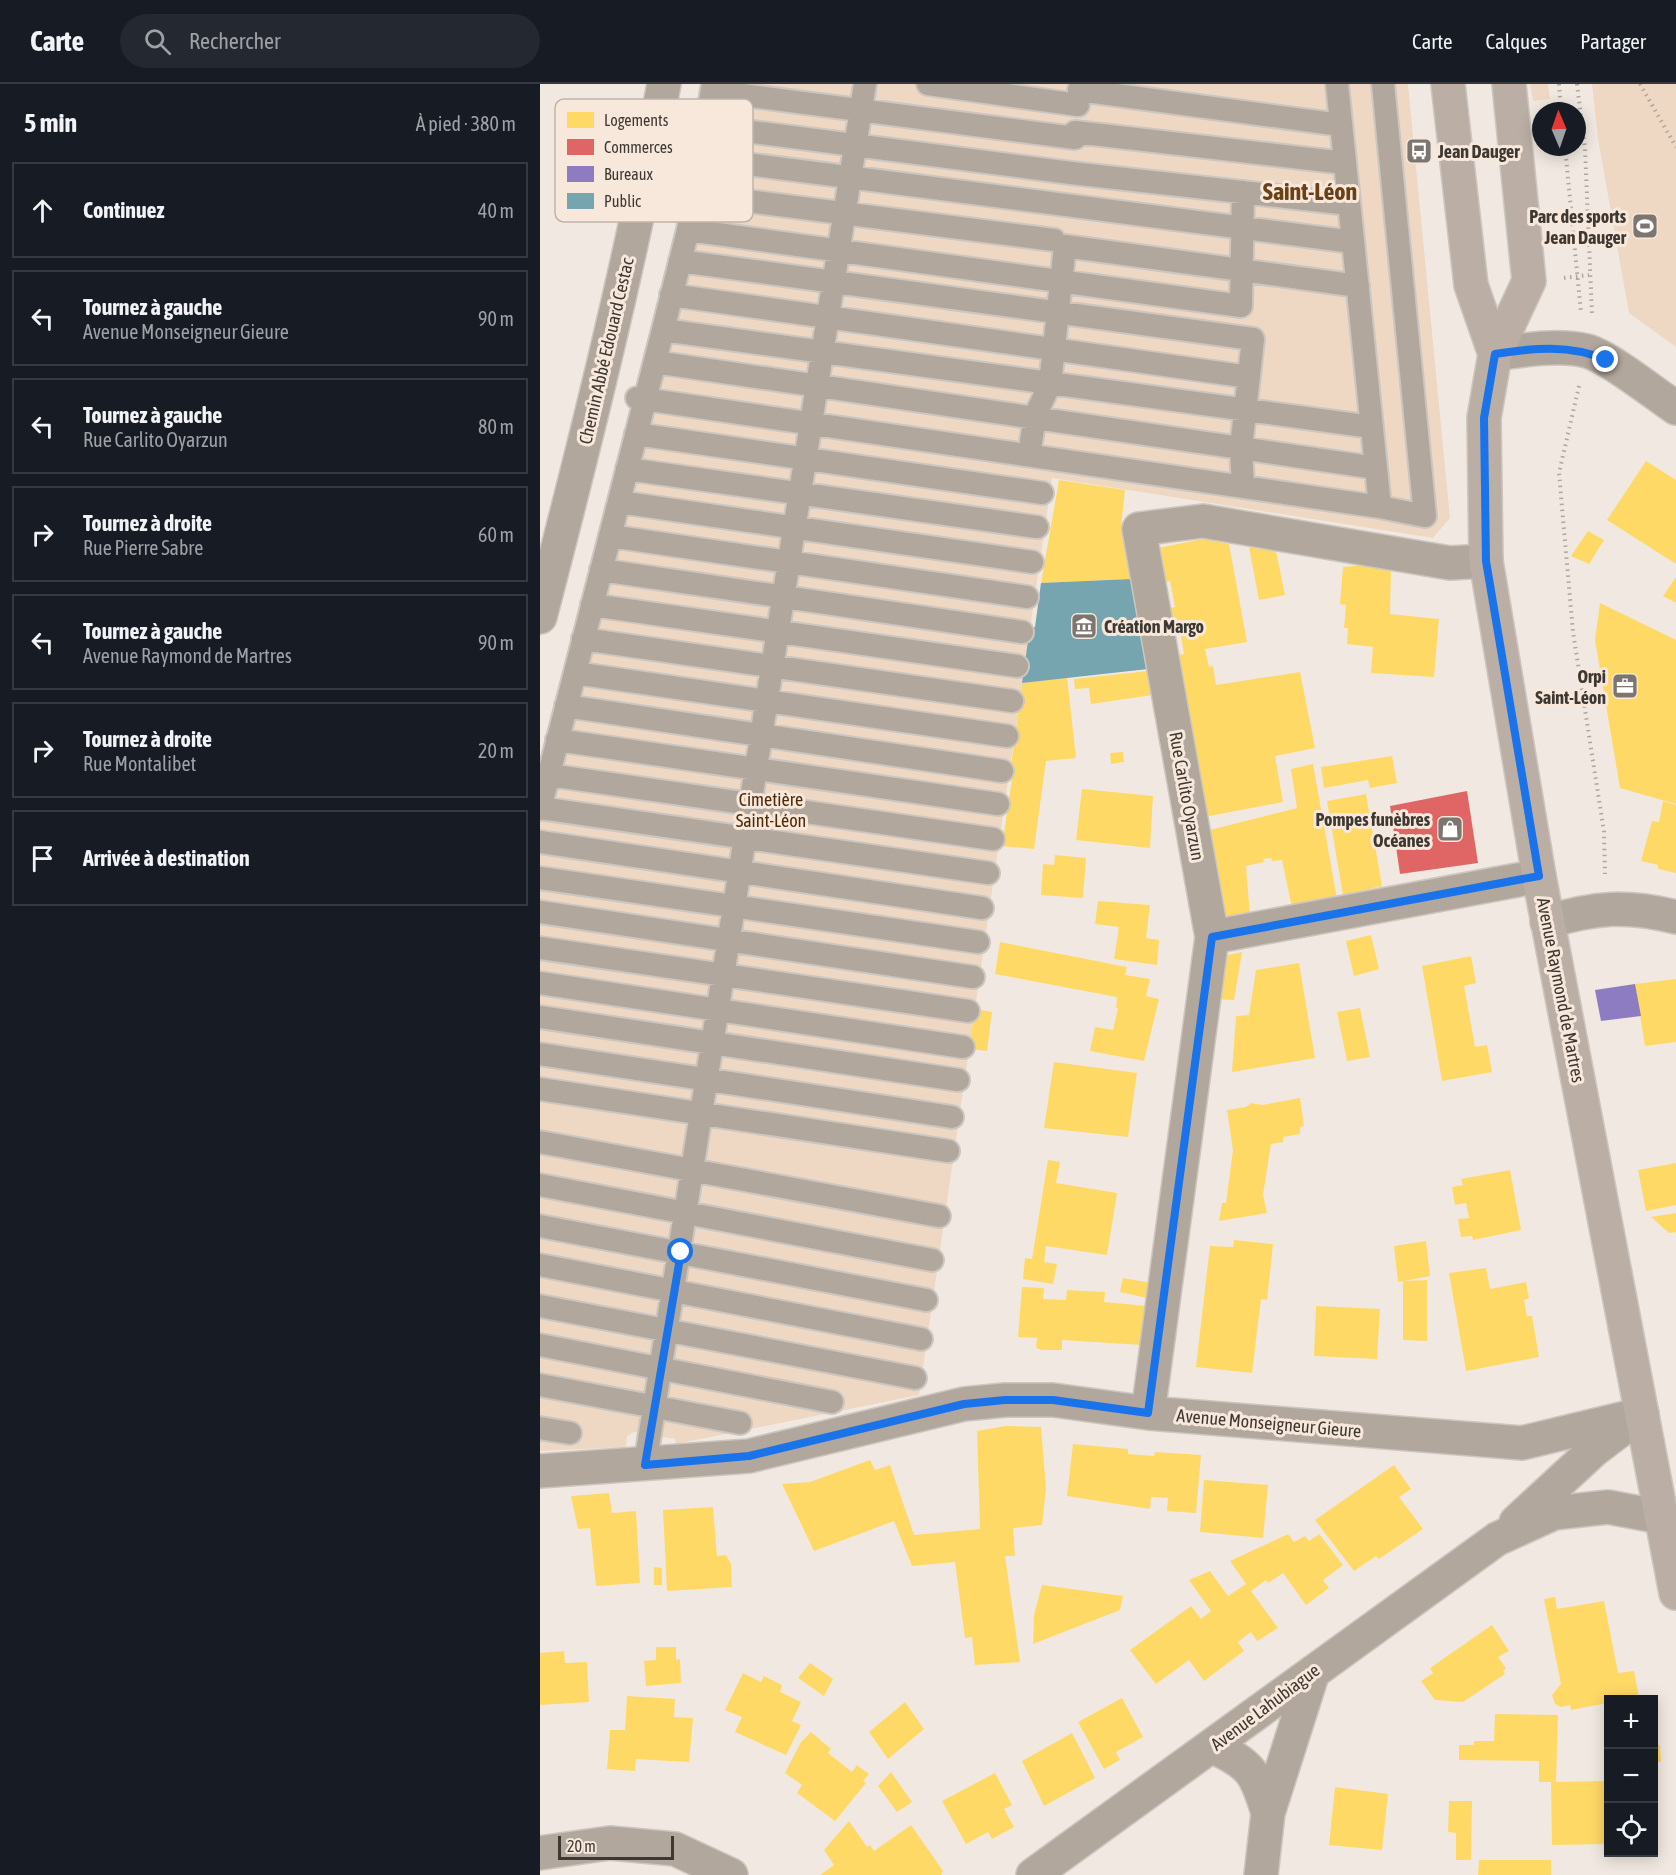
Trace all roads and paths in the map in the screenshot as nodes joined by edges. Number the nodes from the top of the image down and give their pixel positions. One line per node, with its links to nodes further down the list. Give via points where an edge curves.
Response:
1 (664, 84): 13 (street, Chemin Abbé Edouard Cestac)
2 (865, 84): 15 (lane)
3 (928, 84): 12 (lane)
4 (1383, 84): 75 (lane, via 1425,516)
5 (1448, 84): 54 (main road, Avenue Raymond de Martres, via 1471,285)
6 (1509, 84): 54 (main road, Avenue Raymond de Martres, via 1529,281)
7 (1559, 84): 14 (path)
8 (1577, 84): 40 (path, via 1585,149)
9 (1331, 85): 16 (lane)
10 (1642, 85): 20 (path)
11 (712, 88): 15 (lane)
12 (1079, 93): 16 (lane); 18 (lane)
13 (661, 99)
14 (1560, 102)
15 (861, 111): 18 (lane); 19 (lane)
16 (1341, 125): 22 (lane)
17 (753, 132): 19 (lane)
18 (1075, 135): 22 (lane); 24 (lane)
19 (855, 145): 24 (lane); 25 (lane)
20 (1676, 147)
21 (1566, 156): 41 (path)
22 (1346, 163): 28 (lane)
23 (753, 165): 25 (lane)
24 (1071, 173): 26 (lane); 29 (lane)
25 (850, 178): 29 (lane); 30 (lane)
26 (1243, 192): 28 (lane); 33 (lane)
27 (753, 202): 30 (lane)
28 (1349, 204): 35 (lane)
29 (1067, 209): 33 (lane); 36 (lane, via 1076,214 1084,230 1080,239)
30 (844, 213): 36 (lane); 37 (lane)
31 (637, 222): 86 (street, Chemin Abbé Edouard Cestac)
32 (689, 222): 34 (lane)
33 (1242, 229): 35 (lane); 39 (lane)
34 (688, 230): 37 (lane); 38 (lane)
35 (1353, 242): 44 (lane)
36 (1059, 243): 39 (lane); 42 (lane)
37 (838, 250): 42 (lane); 43 (lane)
38 (680, 261): 43 (lane); 45 (lane)
39 (1241, 270): 44 (lane); 46 (lane)
40 (1589, 275): 41 (path); 50 (path)
41 (1577, 276): 50 (path)
42 (1061, 281): 46 (lane); 47 (lane)
43 (833, 282): 47 (lane); 48 (lane)
44 (1358, 286): 64 (lane)
45 (671, 295): 48 (lane); 49 (lane)
46 (1241, 306): 51 (lane, via 1253,321)
47 (1058, 312): 51 (lane); 52 (lane)
48 (827, 317): 52 (lane); 53 (lane)
49 (663, 330): 53 (lane); 55 (lane)
50 (1589, 337): 54 (street); 60 (street, via 1606,360); 114 (path, via 1559,473 1573,632 1604,832)
51 (1253, 339): 56 (lane)
52 (1054, 350): 56 (lane); 57 (lane)
53 (822, 352): 57 (lane); 58 (lane)
54 (1495, 354): 79 (main road, Avenue Raymond de Martres, via 1484,418)
55 (655, 362): 58 (lane); 59 (lane)
56 (1249, 377): 61 (lane)
57 (1050, 384): 61 (lane); 62 (lane)
58 (816, 386): 62 (lane); 63 (lane)
59 (641, 399): 63 (lane); 65 (lane)
60 (1676, 408)
61 (1245, 410): 64 (lane); 66 (lane)
62 (1035, 416): 66 (lane); 67 (lane)
63 (811, 423): 67 (lane); 68 (lane)
64 (1372, 427): 69 (lane)
65 (636, 434): 68 (lane); 70 (lane)
66 (1241, 448): 69 (lane); 71 (lane)
67 (1029, 455): 71 (lane)
68 (805, 458): 72 (lane); 73 (lane)
69 (1376, 468): 75 (lane)
70 (627, 469): 73 (lane); 74 (lane)
71 (1243, 487): 75 (lane)
72 (1042, 493)
73 (800, 494): 76 (lane); 77 (lane)
74 (619, 502): 77 (lane); 78 (lane)
75 (1380, 507)
76 (1037, 526)
77 (794, 528): 80 (lane); 81 (lane)
78 (610, 536): 80 (lane); 82 (lane)
79 (1486, 561): 110 (main road, Avenue Raymond de Martres); 118 (street, Rue Carlito Oyarzun, via 1450,563 1203,521 1138,530)
80 (789, 562): 83 (lane); 84 (lane)
81 (1032, 562)
82 (601, 570): 83 (lane); 85 (lane)
83 (783, 597): 87 (lane); 88 (lane)
84 (1027, 597)
85 (592, 605): 87 (lane); 89 (lane)
86 (540, 617)
87 (778, 632): 90 (lane); 91 (lane)
88 (1022, 632)
89 (583, 639): 90 (lane); 92 (lane)
90 (772, 666): 93 (lane); 94 (lane)
91 (1017, 666)
92 (575, 673): 93 (lane); 95 (lane)
93 (767, 701): 96 (lane); 97 (lane)
94 (1012, 701)
95 (566, 706): 96 (lane); 98 (lane)
96 (762, 735): 99 (lane); 100 (lane)
97 (1007, 736)
98 (557, 740): 99 (lane); 101 (lane)
99 (756, 769): 102 (lane); 103 (lane)
100 (1002, 771)
101 (549, 775): 102 (lane); 104 (lane)
102 (751, 804): 105 (lane); 106 (lane)
103 (998, 804)
104 (540, 808): 105 (lane)
105 (746, 838): 108 (lane); 109 (lane)
106 (993, 839)
107 (540, 842): 108 (lane)
108 (740, 872): 112 (lane); 113 (lane)
109 (988, 873)
110 (1539, 876): 117 (main road, Avenue Raymond de Martres); 118 (street)
111 (540, 878): 112 (lane)
112 (735, 907): 119 (lane); 120 (lane)
113 (982, 908)
114 (1606, 909): 116 (street, via 1643,909); 117 (street, via 1580,911)
115 (540, 912): 119 (lane)
116 (1676, 917)
117 (1547, 922): 158 (main road, Avenue Raymond de Martres)
118 (1212, 937): 157 (street, Rue Carlito Oyarzun)
119 (729, 940): 122 (lane); 123 (lane)
120 (978, 942)
121 (540, 948): 122 (lane)
122 (724, 975): 125 (lane); 126 (lane)
123 (973, 977)
124 (540, 983): 125 (lane)
125 (719, 1010): 128 (lane); 129 (lane)
126 (968, 1011)
127 (540, 1017): 128 (lane)
128 (713, 1043): 131 (lane); 132 (lane)
129 (963, 1047)
130 (540, 1054): 131 (lane)
131 (708, 1080): 134 (lane); 135 (lane)
132 (958, 1080)
133 (540, 1089): 134 (lane)
134 (702, 1113): 137 (lane); 138 (lane)
135 (952, 1117)
136 (540, 1142): 138 (lane)
137 (948, 1151)
138 (693, 1170): 140 (lane); 141 (lane)
139 (540, 1185): 140 (lane)
140 (687, 1213): 143 (lane); 144 (lane)
141 (939, 1216)
142 (540, 1226): 143 (lane)
143 (681, 1252): 146 (lane); 147 (lane)
144 (932, 1260)
145 (540, 1265): 146 (lane)
146 (674, 1291): 149 (lane); 150 (lane)
147 (926, 1300)
148 (540, 1306): 149 (lane)
149 (668, 1330): 152 (lane); 153 (lane)
150 (921, 1339)
151 (540, 1345): 152 (lane)
152 (662, 1369): 155 (lane); 156 (lane)
153 (915, 1378)
154 (540, 1385): 156 (lane)
155 (832, 1401)
156 (656, 1408): 159 (lane); 162 (lane)
157 (1148, 1413): 158 (street, Avenue Monseigneur Gieure, via 1522,1443); 162 (street, Avenue Monseigneur Gieure, via 1053,1400 964,1404 749,1456)
158 (1642, 1414): 164 (main road, Avenue Raymond de Martres); 165 (street, Avenue Lahubiague, via 1594,1450)
159 (740, 1424)
160 (540, 1428): 161 (lane)
161 (570, 1433)
162 (645, 1465): 163 (street, Avenue Monseigneur Gieure)
163 (540, 1471)
164 (1661, 1517): 165 (street, Avenue Lahubiague, via 1608,1507 1554,1513); 166 (main road, Avenue Raymond de Martres)
165 (1497, 1539): 167 (street, Avenue Lahubiague)
166 (1676, 1593)
167 (1312, 1672): 168 (street, Avenue Lahubiague); 169 (street)
168 (1213, 1747): 169 (street, via 1247,1765 1258,1779); 172 (street, Avenue Lahubiague)
169 (1268, 1813): 173 (street)
170 (540, 1853): 171 (street, via 610,1843 675,1849)
171 (731, 1875)
172 (1033, 1875)
173 (1261, 1875)

